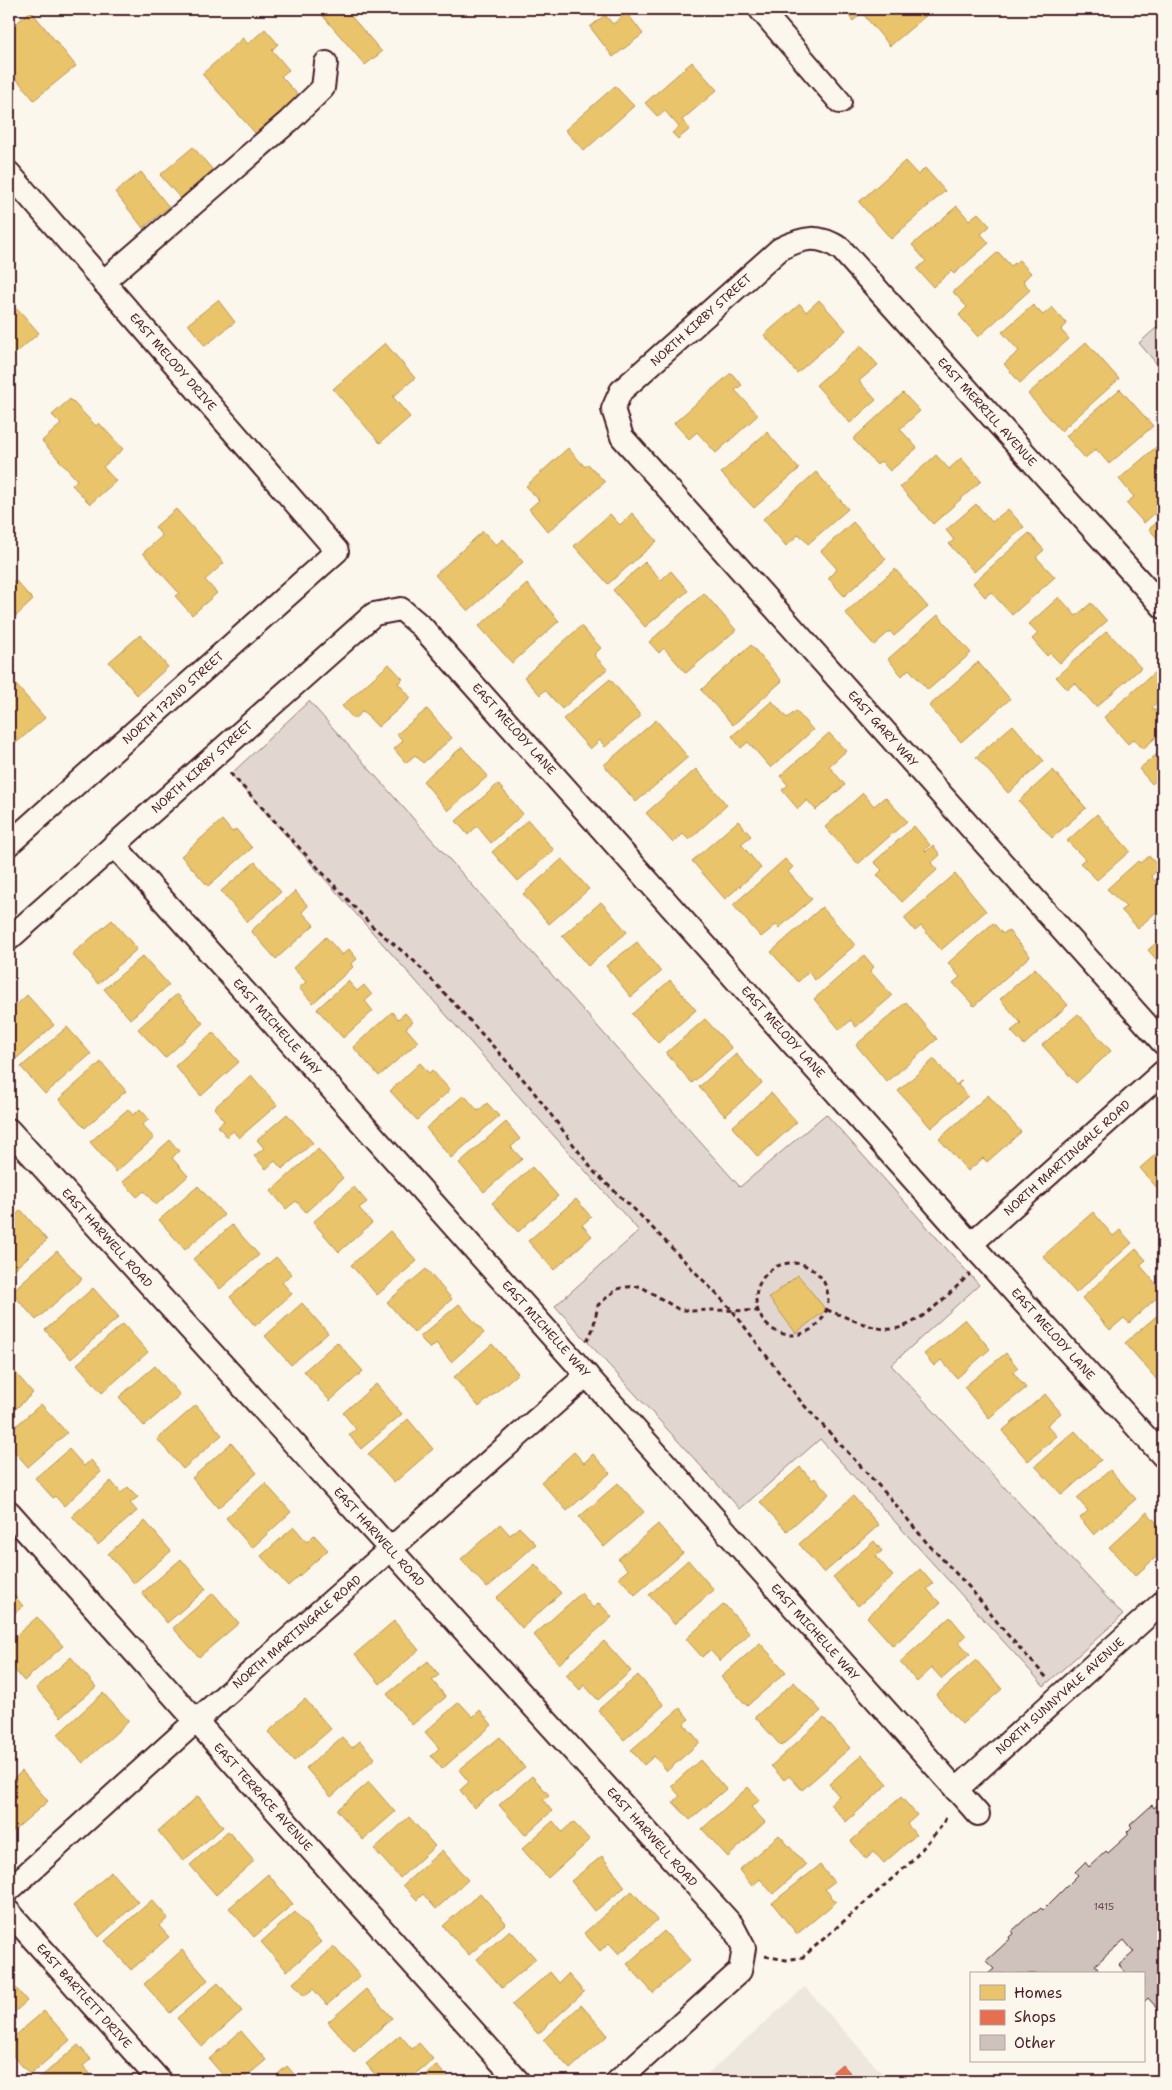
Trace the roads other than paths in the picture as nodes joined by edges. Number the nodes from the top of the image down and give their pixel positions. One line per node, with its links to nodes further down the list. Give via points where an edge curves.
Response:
1 (760, 9): 3 (street)
2 (326, 63): 6 (street, via 323,88)
3 (840, 102)
4 (9, 173): 6 (street, EAST MELODY DRIVE)
5 (799, 240): 7 (street, NORTH KIRBY STREET, via 780,249 622,391); 9 (street, EAST MERRILL AVENUE, via 826,239 841,249)
6 (103, 282): 8 (street, EAST MELODY DRIVE)
7 (613, 409): 14 (street, EAST GARY WAY, via 622,437)
8 (337, 551): 11 (street, NORTH 172ND STREET)
9 (1163, 607)
10 (401, 609): 12 (street, NORTH KIRBY STREET, via 374,614); 17 (street, EAST MELODY LANE, via 422,627)
11 (9, 844)
12 (114, 845): 13 (street, NORTH KIRBY STREET); 18 (street, EAST MICHELLE WAY)
13 (9, 939)
14 (1163, 1043)
15 (1163, 1072): 17 (street, NORTH MARTINGALE ROAD)
16 (9, 1130): 21 (street, EAST HARWELL ROAD)
17 (971, 1244): 19 (street, EAST MELODY LANE)
18 (587, 1375): 21 (street, NORTH MARTINGALE ROAD); 24 (street, EAST MICHELLE WAY)
19 (1163, 1456)
20 (9, 1512): 23 (street, EAST TERRACE AVENUE)
21 (391, 1550): 23 (street, NORTH MARTINGALE ROAD); 30 (street, EAST HARWELL ROAD, via 732,1925 744,1948 740,1971)
22 (1163, 1602): 24 (street, NORTH SUNNYVALE AVENUE)
23 (196, 1721): 26 (street, NORTH MARTINGALE ROAD); 29 (street, EAST TERRACE AVENUE)
24 (956, 1790): 25 (street, EAST MICHELLE WAY)
25 (978, 1814)
26 (9, 1890)
27 (9, 1912): 28 (street, EAST BARTLETT DRIVE)
28 (160, 2081)
29 (518, 2081)
30 (618, 2081)

